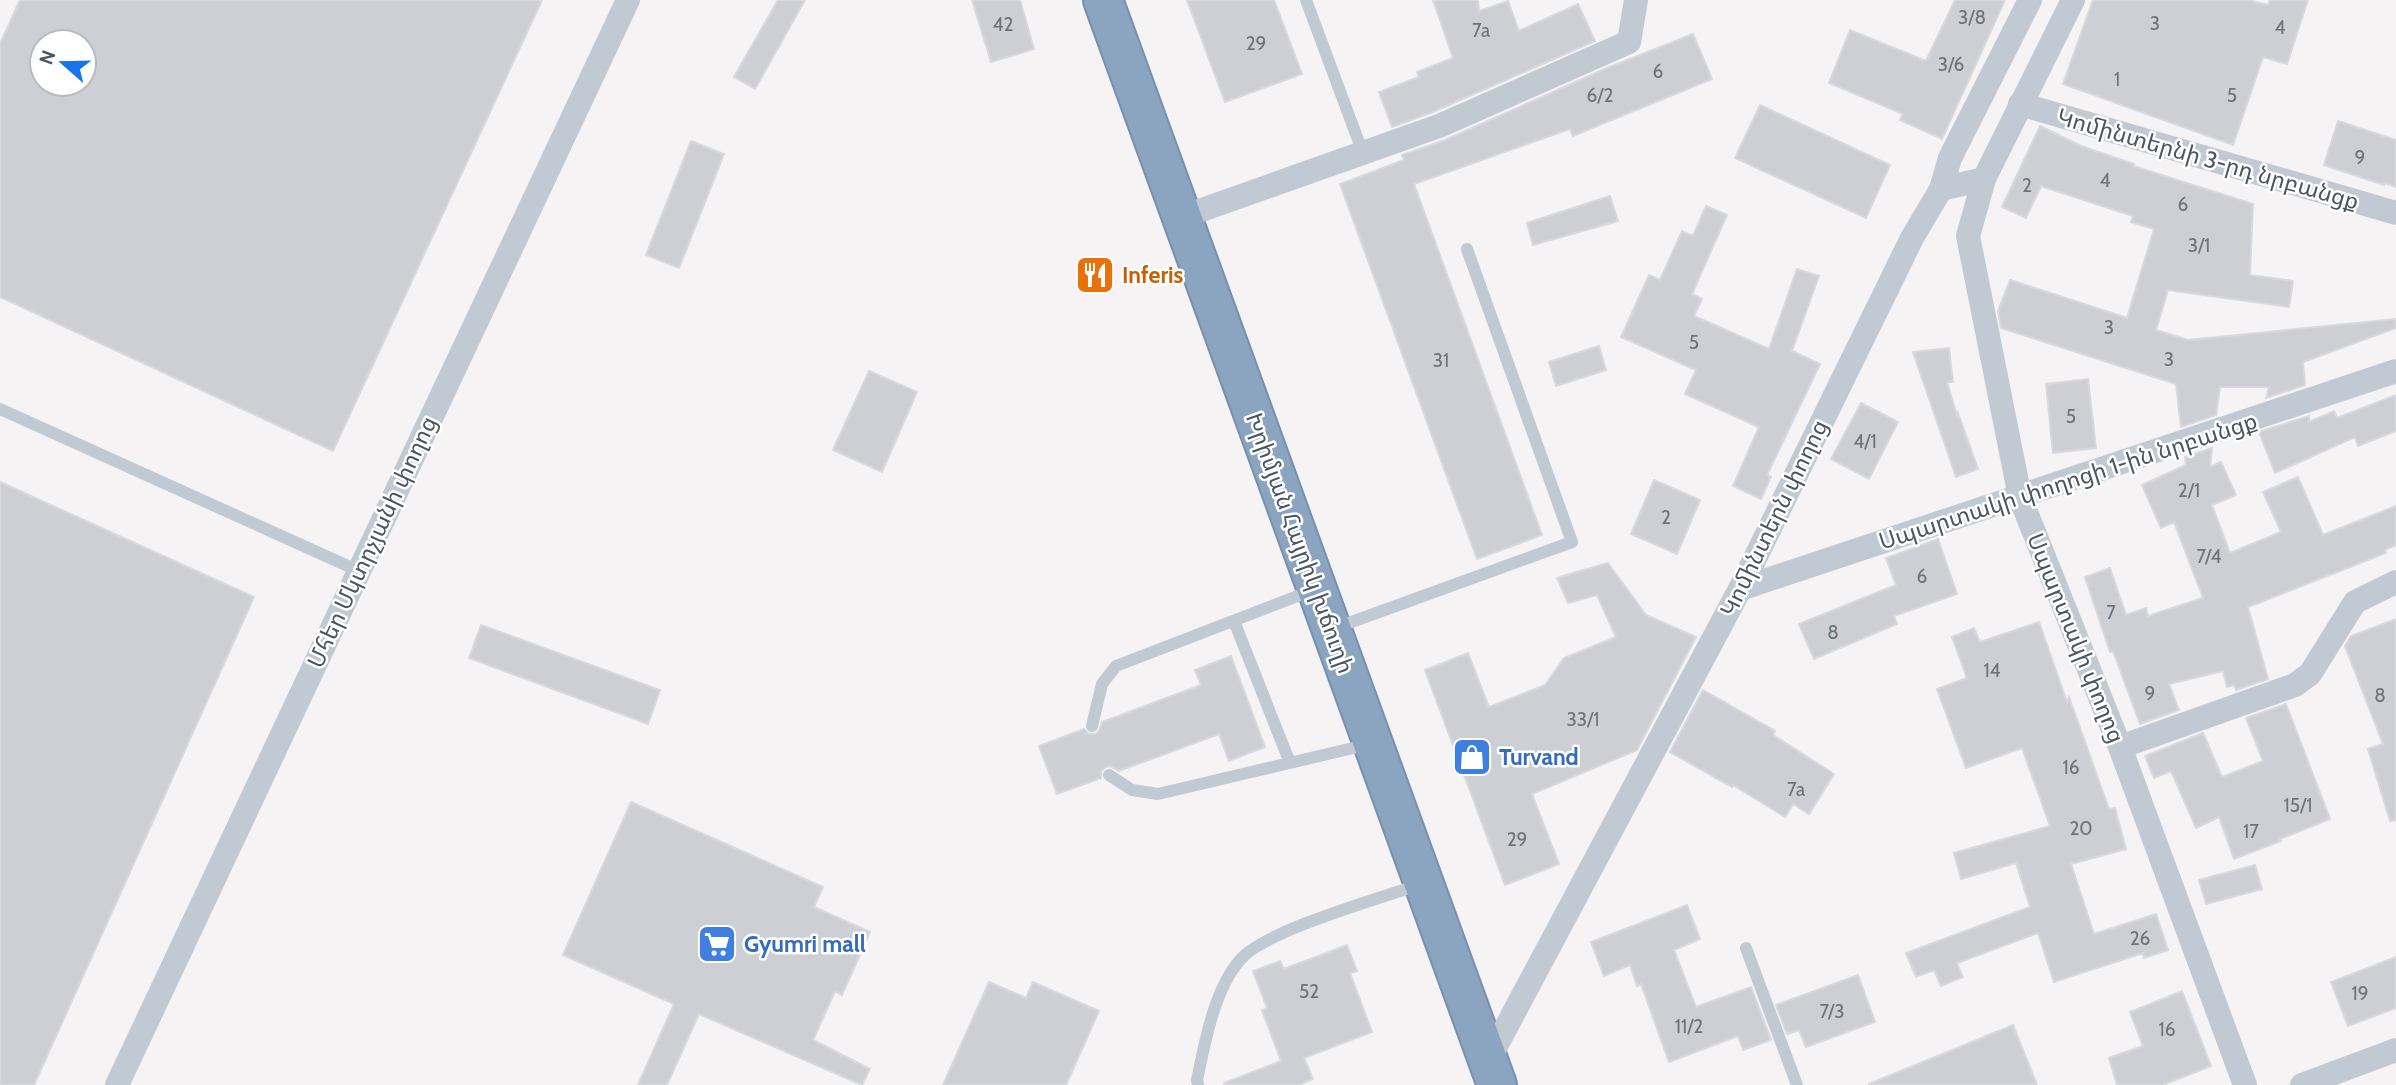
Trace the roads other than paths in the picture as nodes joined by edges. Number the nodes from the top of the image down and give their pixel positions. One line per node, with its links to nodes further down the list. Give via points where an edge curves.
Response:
1 (628, 0): 17 (street, Մհեր Մկտրչյանի փողոց)
2 (1104, 0): 12 (highway, Խրիմյան Հայրիկ խճուղի)
3 (1306, 0): 8 (lane)
4 (1636, 0): 8 (street, via 1629,42 1439,126)
5 (2029, 0): 10 (street, Կոմինտերն փողոց, via 1950,158)
6 (2073, 0): 7 (street)
7 (2020, 104): 9 (street); 11 (street, Կոմինտերնի 3-րդ նրբանցք)
8 (1363, 153): 12 (street)
9 (1984, 178): 10 (street); 16 (street, Սպարտակի փողոց, via 1968,236)
10 (1941, 189): 20 (street, Կոմինտերն փողոց, via 1912,238)
11 (2396, 213)
12 (1182, 217): 19 (highway, Խրիմյան Հայրիկ խճուղի)
13 (1467, 248): 22 (lane, via 1572,542)
14 (2396, 371): 16 (street, Սպարտակի փողոցի 1-ին նրբանցք)
15 (0, 409): 17 (lane)
16 (2020, 497): 20 (street, Սպարտակի փողոցի 1-ին նրբանցք); 25 (street, Սպարտակի փողոց)
17 (359, 571): 32 (street, Մհեր Մկտրչյանի փողոց)
18 (2396, 582): 25 (street, via 2355,602 2310,674 2295,685)
19 (1317, 589): 21 (lane); 22 (highway, Խրիմյան Հայրիկ խճուղի)
20 (1740, 589): 31 (street, Կոմինտերն փողոց)
21 (1234, 621): 23 (lane, via 1116,666 1102,684); 26 (lane)
22 (1332, 629): 24 (highway, Խրիմյան Հայրիկ խճուղի)
23 (1092, 726)
24 (1373, 744): 26 (lane); 28 (highway, Խրիմյան Հայրիկ խճուղի)
25 (2120, 747): 35 (street, Սպարտակի փողոց)
26 (1290, 763): 27 (lane, via 1158,794 1132,790)
27 (1109, 775)
28 (1423, 883): 31 (highway, Խրիմյան Հայրիկ խճուղի); 33 (lane, via 1313,921 1248,952 1222,990 1204,1044)
29 (1746, 947): 34 (lane)
30 (2396, 1050): 36 (street)
31 (1493, 1073)
32 (117, 1085)
33 (1198, 1085)
34 (1797, 1085)
35 (2245, 1085)
36 (2302, 1085)

